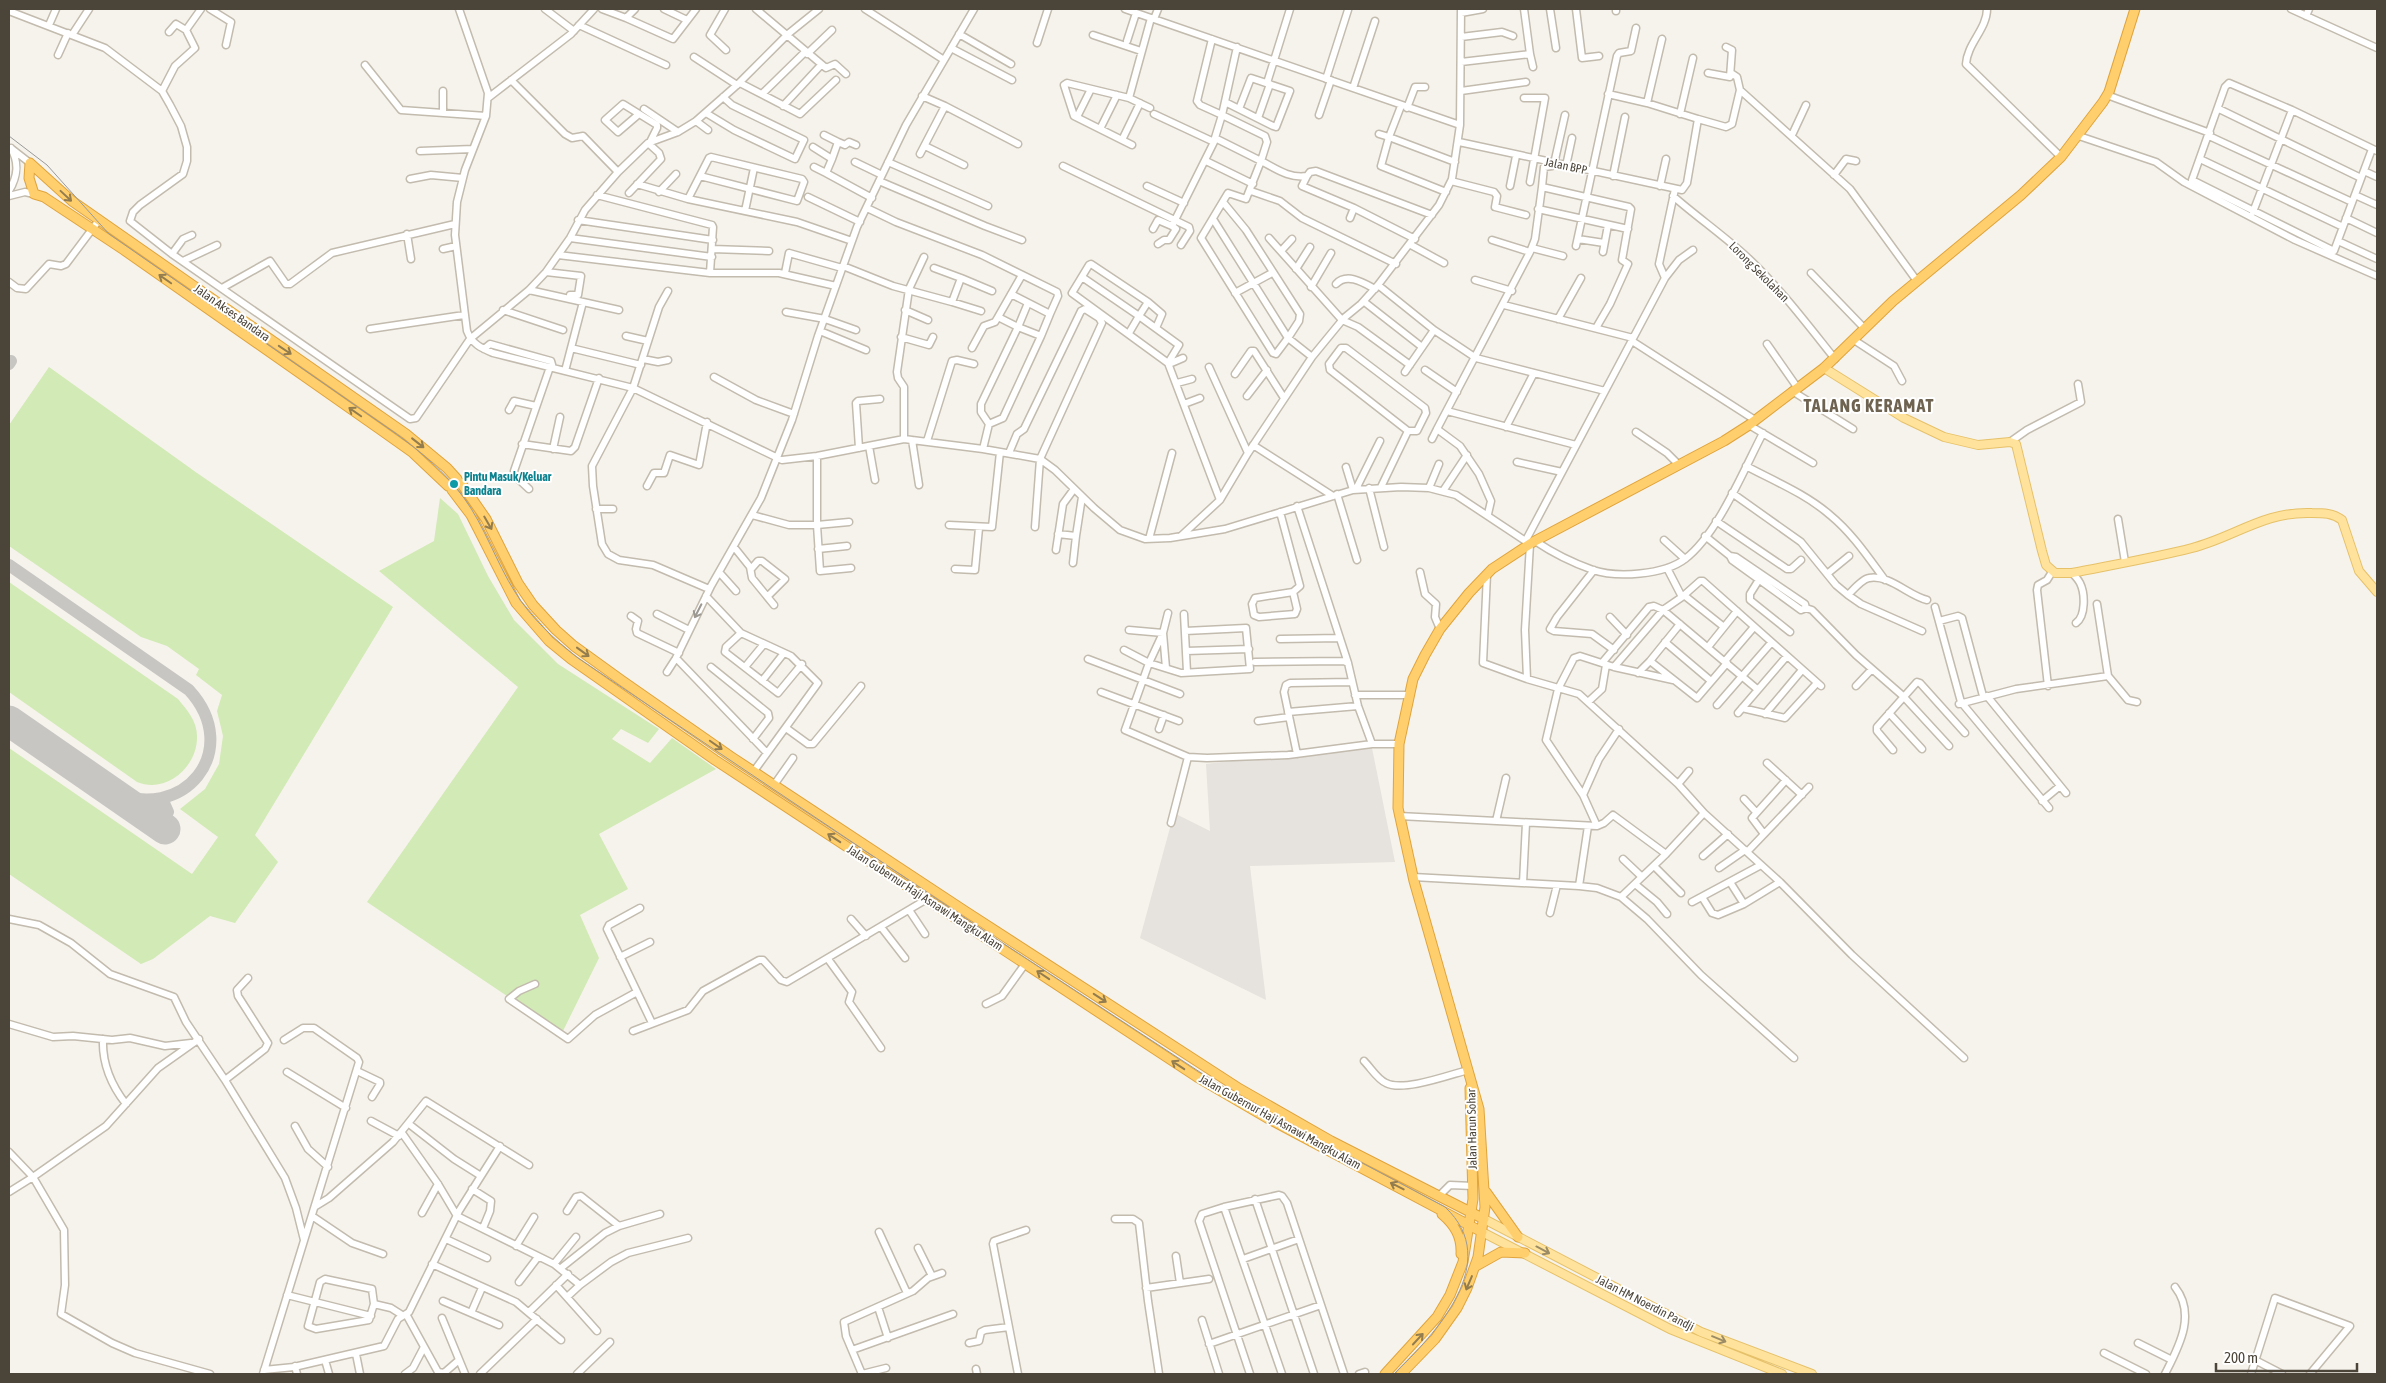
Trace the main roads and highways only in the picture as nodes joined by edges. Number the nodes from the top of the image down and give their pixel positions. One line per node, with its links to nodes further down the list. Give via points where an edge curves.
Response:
1 (2136, 9): 2 (highway, Jalan Harun Sohar, via 2108,93 2061,157 2021,195 1917,281)
2 (1824, 368): 5 (main road, via 1904,418 1944,437 1978,445 2010,442 2018,447 2042,551 2052,572 2072,573 2194,548 2270,518 2303,512 2330,514 2342,520 2359,571); 8 (highway, Jalan Harun Sohar, via 1724,441 1530,541 1512,554 1487,574 1440,629 1413,679 1399,744 1396,792 1399,816 1468,1070)
3 (459, 481): 4 (highway, Jalan Akses Bandara, one-way to 3, via 412,452 93,230 44,197 34,194 29,178 30,163 72,201 406,434); 6 (highway, Jalan Gubernur Haji Asnawi Mangku Alam, one-way to 6, via 490,525 518,583 546,620 574,646)
4 (450, 488): 7 (highway, Jalan Gubernur Haji Asnawi Mangku Alam, via 471,515 527,618 571,659)
5 (2377, 592)
6 (683, 722): 7 (highway); 11 (highway, Jalan Gubernur Haji Asnawi Mangku Alam, one-way to 11, via 774,785 1240,1089 1331,1141)
7 (675, 732): 10 (highway, Jalan Gubernur Haji Asnawi Mangku Alam, one-way to 7, via 1233,1099)
8 (1475, 1110): 9 (highway, Jalan Harun Sohar); 11 (highway, Jalan Harun Sohar)
9 (1485, 1189): 12 (highway, Jalan Harun Sohar); 15 (highway)
10 (1426, 1201): 13 (highway, Jalan Gubernur Haji Asnawi Mangku Alam); 18 (highway, via 1449,1220 1458,1234 1461,1246)
11 (1472, 1212): 12 (highway, Jalan Gubernur Haji Asnawi Mangku Alam); 13 (highway, Jalan Harun Sohar)
12 (1484, 1219): 14 (highway, Jalan Harun Sohar); 15 (main road, Jalan HM Noerdin Pandji)
13 (1470, 1226): 14 (highway, Jalan Gubernur Haji Asnawi Mangku Alam); 18 (highway, Jalan Harun Sohar)
14 (1482, 1232): 16 (main road, Jalan HM Noerdin Pandji); 17 (highway, Jalan Harun Sohar)
15 (1518, 1237): 22 (main road, Jalan HM Noerdin Pandji, one-way to 22, via 1701,1332)
16 (1524, 1253): 17 (highway, via 1501,1252); 21 (main road, Jalan HM Noerdin Pandji, via 1670,1329)
17 (1476, 1266): 20 (highway, Jalan Harun Sohar, one-way to 20, via 1446,1323 1423,1353)
18 (1459, 1275): 19 (highway, Jalan Harun Sohar, one-way to 18, via 1437,1317)
19 (1385, 1374)
20 (1401, 1374)
21 (1782, 1374)
22 (1812, 1374)

